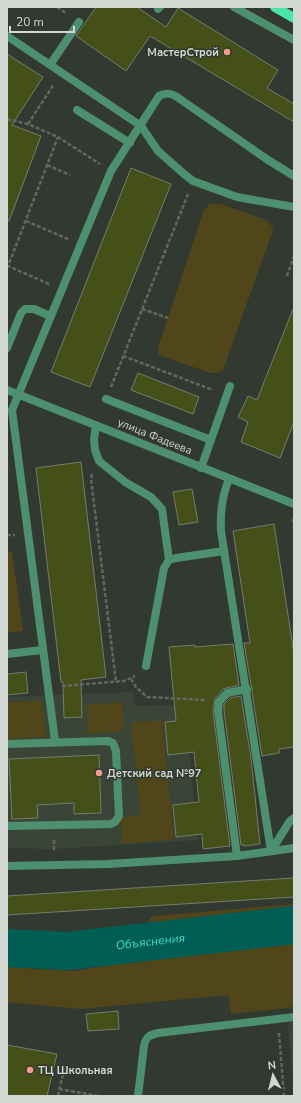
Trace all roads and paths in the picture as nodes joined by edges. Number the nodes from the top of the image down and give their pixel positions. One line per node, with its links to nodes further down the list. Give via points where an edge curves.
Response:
1 (234, 7): 6 (street)
2 (275, 7): 3 (main road)
3 (294, 18)
4 (79, 22): 7 (street)
5 (7, 36): 7 (street)
6 (294, 40)
7 (50, 65): 8 (street)
8 (61, 73): 11 (path); 12 (street)
9 (77, 110): 14 (street)
10 (7, 119): 11 (path)
11 (28, 124): 13 (path)
12 (141, 126): 14 (street); 18 (street, via 159,96 169,93); 19 (street, via 158,151)
13 (58, 137): 15 (path); 16 (path)
14 (130, 143): 16 (street)
15 (47, 165): 17 (path); 21 (path)
16 (111, 171): 22 (street)
17 (70, 175)
18 (294, 176)
19 (193, 181): 20 (street, via 237,197); 27 (path)
20 (294, 207)
21 (26, 221): 22 (path); 24 (path)
22 (80, 245): 26 (street)
23 (294, 256): 25 (path)
24 (7, 267): 26 (path)
25 (287, 276)
26 (61, 290): 28 (street)
27 (142, 309): 29 (path); 31 (path)
28 (50, 316): 30 (street, via 34,309 22,311); 34 (street)
29 (168, 318)
30 (7, 348)
31 (123, 356): 35 (path); 36 (path)
32 (230, 386): 35 (street)
33 (7, 390): 34 (street, улица Фадеева)
34 (17, 394): 37 (street, улица Фадеева); 45 (street, via 12,420)
35 (226, 396): 38 (street)
36 (106, 399): 38 (street)
37 (96, 426): 39 (street); 40 (street, улица Фадеева)
38 (211, 440): 40 (street)
39 (96, 456): 44 (street, via 125,482 151,496 162,509); 49 (path, via 91,479)
40 (201, 468): 41 (street, улица Фадеева)
41 (229, 479): 42 (street, улица Фадеева); 43 (street, via 223,495 220,518)
42 (294, 504)
43 (224, 551): 44 (street); 51 (street)
44 (169, 560): 47 (street, via 160,582)
45 (42, 650): 46 (street); 50 (street)
46 (7, 654)
47 (146, 666): 48 (path)
48 (131, 678): 49 (path); 52 (path, via 146,697)
49 (116, 682): 50 (path)
50 (47, 687): 53 (street)
51 (247, 689): 52 (street, via 227,693); 59 (street)
52 (219, 702): 60 (street, via 218,711)
53 (55, 741): 54 (street); 57 (street, via 108,740 113,744 116,751 119,816 111,824)
54 (7, 744)
55 (294, 818): 59 (street)
56 (7, 826): 57 (street)
57 (54, 826): 62 (path)
58 (294, 848): 59 (street)
59 (271, 851): 60 (street)
60 (237, 856): 62 (street)
61 (7, 866): 62 (street)
62 (55, 866)
63 (294, 1017): 64 (street)
64 (277, 1018): 69 (street, via 149,1035 144,1046); 70 (path)
65 (64, 1065): 66 (path)
66 (59, 1089): 67 (path); 68 (path)
67 (58, 1096)
68 (99, 1096)
69 (138, 1096)
70 (284, 1096)

